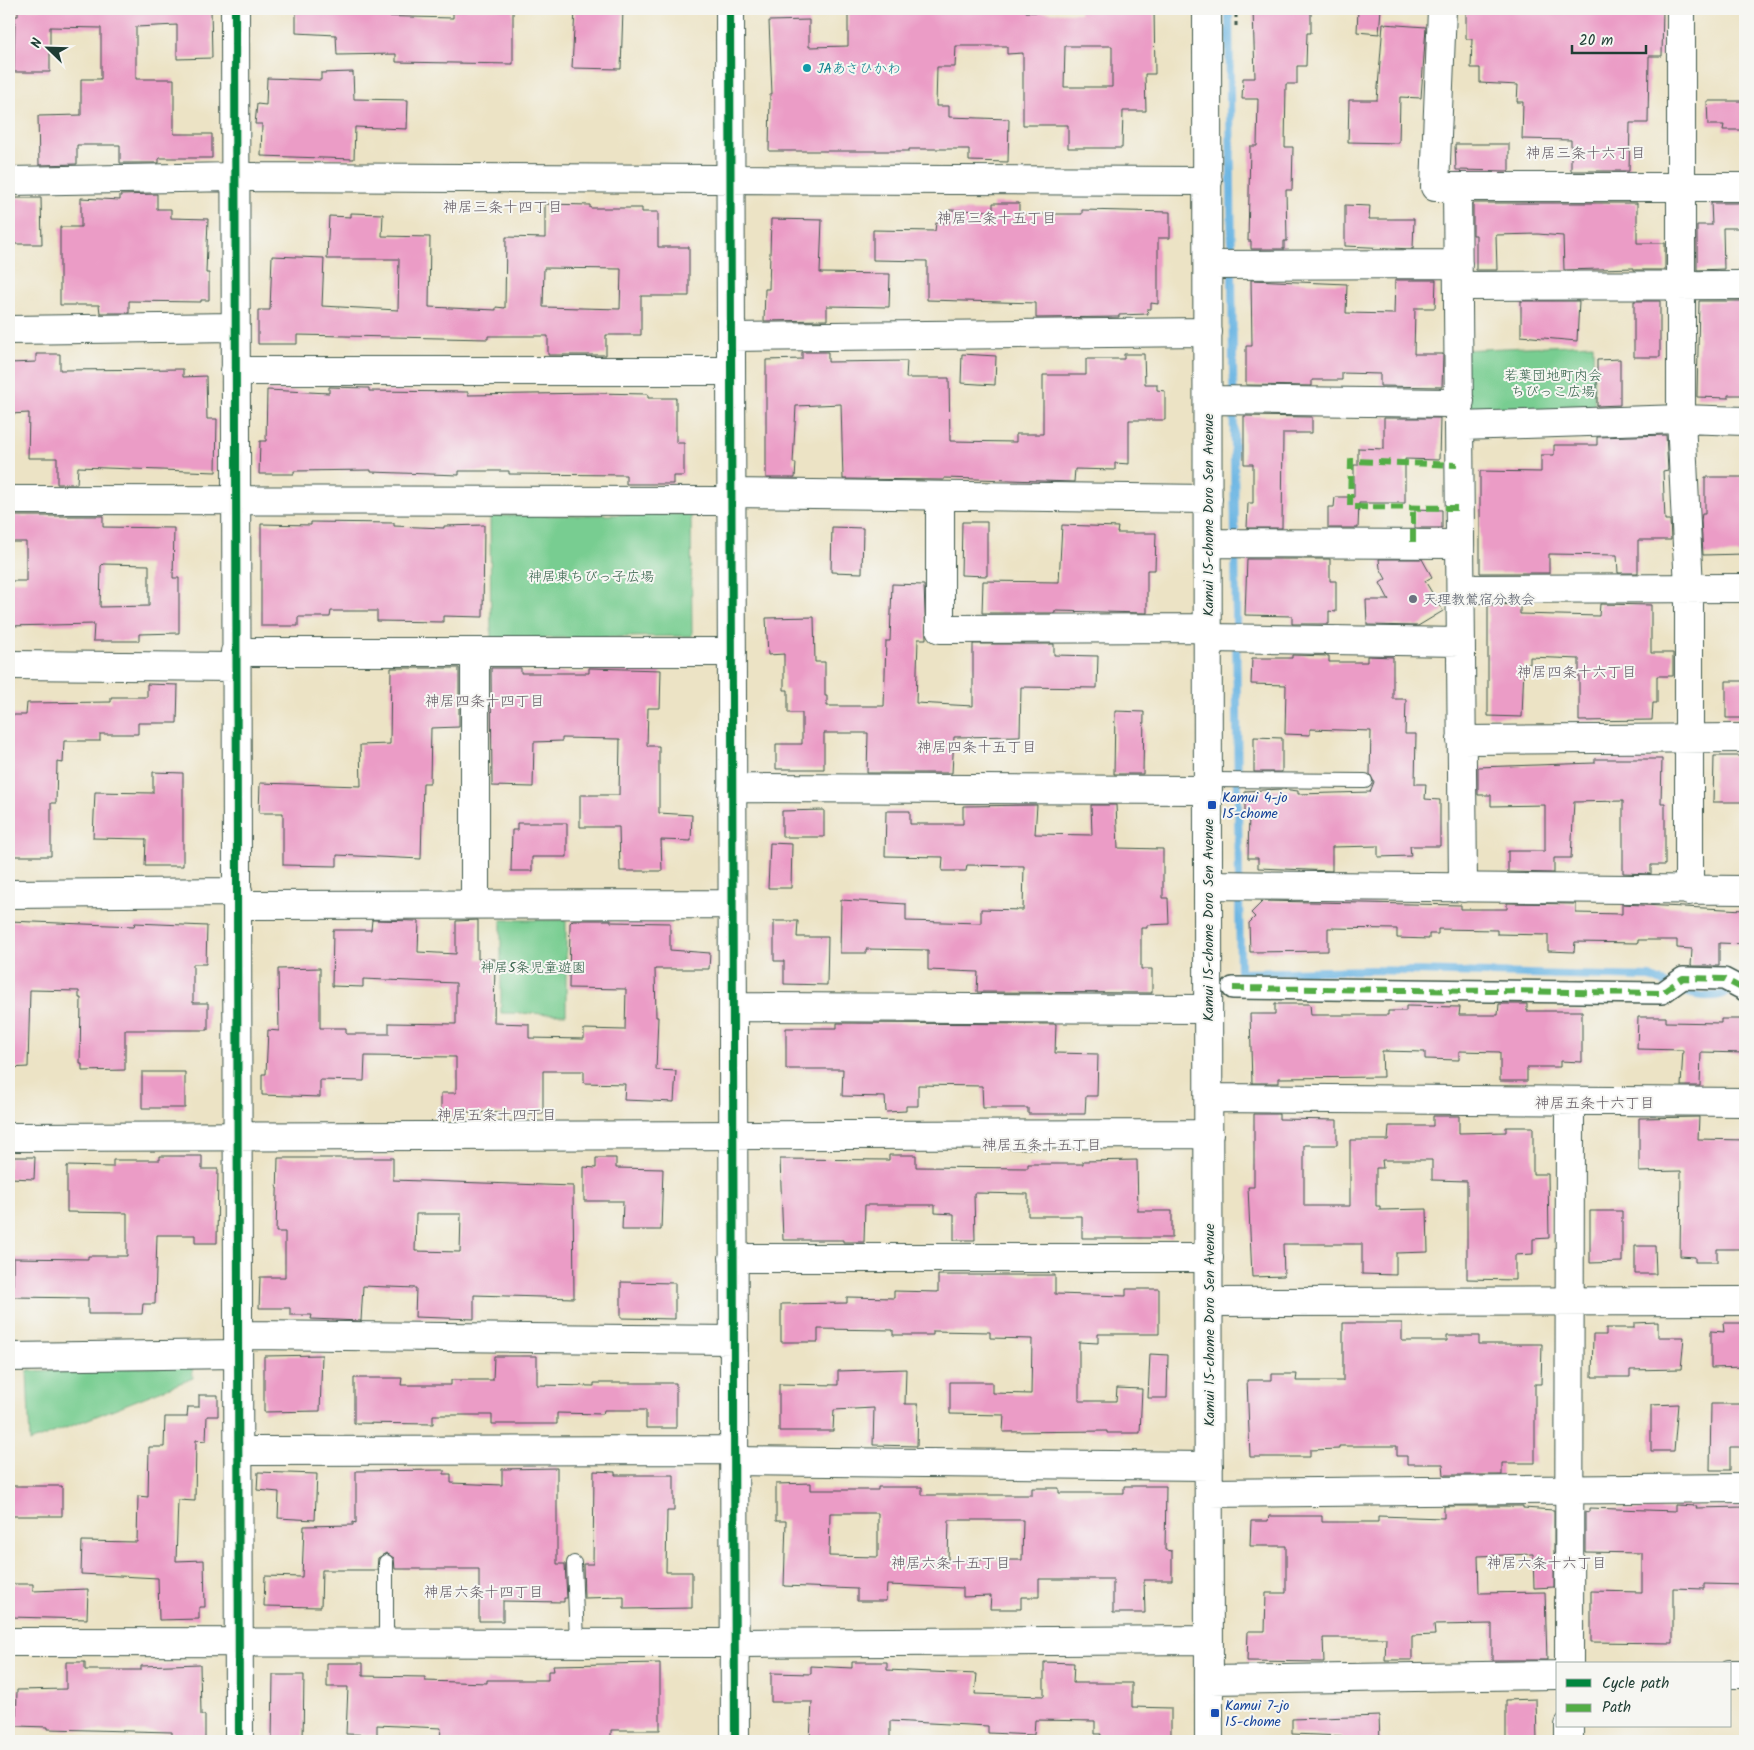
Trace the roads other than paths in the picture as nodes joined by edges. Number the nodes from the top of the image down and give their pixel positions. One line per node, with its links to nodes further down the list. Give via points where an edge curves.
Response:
1 (235, 9): 6 (street)
2 (730, 9): 7 (street)
3 (1208, 9): 9 (street, Kamui 15-chome Doro Sen Avenue)
4 (1442, 9): 10 (street, via 1434,187)
5 (1681, 9): 11 (street)
6 (235, 177): 7 (street); 8 (street); 17 (street)
7 (731, 180): 9 (street); 20 (street)
8 (9, 181)
9 (1208, 181): 13 (street, Kamui 15-chome Doro Sen Avenue)
10 (1457, 187): 11 (street); 14 (street)
11 (1682, 187): 12 (street); 15 (street)
12 (1745, 187)
13 (1208, 265): 14 (street); 19 (street, Kamui 15-chome Doro Sen Avenue)
14 (1459, 275): 15 (street); 24 (street)
15 (1682, 285): 16 (street); 25 (street)
16 (1745, 285)
17 (235, 327): 18 (street); 21 (street)
18 (9, 330)
19 (1208, 332): 20 (street); 23 (street, Kamui 15-chome Doro Sen Avenue)
20 (731, 337): 22 (street)
21 (235, 371): 22 (street); 29 (street)
22 (731, 371): 28 (street)
23 (1208, 400): 24 (street, via 1451,403); 30 (street, Kamui 15-chome Doro Sen Avenue)
24 (1460, 414): 25 (street); 33 (street)
25 (1681, 419): 26 (street); 34 (street)
26 (1745, 421)
27 (940, 496): 28 (street); 30 (street); 37 (street, via 940,629)
28 (731, 497): 29 (street); 40 (street)
29 (235, 499): 31 (street); 41 (street)
30 (1208, 499): 32 (street, Kamui 15-chome Doro Sen Avenue)
31 (9, 500)
32 (1208, 543): 33 (street); 37 (street, Kamui 15-chome Doro Sen Avenue)
33 (1460, 544): 36 (street)
34 (1689, 588): 35 (street); 36 (street); 43 (street)
35 (1745, 588)
36 (1462, 589): 38 (street)
37 (1208, 633): 38 (street); 47 (street, Kamui 15-chome Doro Sen Avenue)
38 (1461, 642): 45 (street)
39 (475, 652): 40 (street); 41 (street); 55 (street)
40 (732, 652): 48 (street)
41 (236, 660): 42 (street); 54 (street)
42 (9, 665)
43 (1689, 738): 44 (street); 45 (street); 52 (street)
44 (1745, 738)
45 (1462, 740): 50 (street)
46 (1365, 781): 47 (lane)
47 (1208, 785): 48 (street); 49 (street, Kamui 15-chome Doro Sen Avenue)
48 (732, 788): 56 (street)
49 (1208, 885): 50 (street); 60 (street, Kamui 15-chome Doro Sen Avenue)
50 (1463, 888): 52 (street)
51 (1745, 890): 52 (street)
52 (1689, 891)
53 (9, 894): 54 (street)
54 (238, 899): 55 (street); 66 (street)
55 (475, 903): 56 (street)
56 (732, 904): 59 (street)
57 (1233, 988): 58 (street, via 1662,993 1683,978 1724,979)
58 (1741, 988)
59 (733, 1007): 60 (street); 65 (street)
60 (1208, 1009): 61 (street, Kamui 15-chome Doro Sen Avenue)
61 (1209, 1098): 62 (street); 64 (street, Kamui 15-chome Doro Sen Avenue)
62 (1570, 1102): 63 (street); 71 (street)
63 (1745, 1102)
64 (1209, 1134): 65 (street); 69 (street, Kamui 15-chome Doro Sen Avenue)
65 (733, 1135): 66 (street); 68 (street)
66 (238, 1136): 67 (street); 74 (street)
67 (9, 1137)
68 (733, 1258): 69 (street); 73 (street)
69 (1209, 1258): 72 (street, Kamui 15-chome Doro Sen Avenue)
70 (1745, 1300): 71 (street)
71 (1571, 1301): 72 (street); 79 (street)
72 (1209, 1302): 78 (street, Kamui 15-chome Doro Sen Avenue)
73 (734, 1340): 74 (street); 77 (street)
74 (238, 1345): 75 (street); 76 (street)
75 (9, 1356)
76 (239, 1450): 77 (street); 86 (street)
77 (734, 1456): 78 (street); 89 (street)
78 (1209, 1466): 81 (street, Kamui 15-chome Doro Sen Avenue)
79 (1570, 1488): 80 (street); 81 (street); 90 (street)
80 (1745, 1488)
81 (1209, 1493): 84 (street, Kamui 15-chome Doro Sen Avenue)
82 (386, 1562): 87 (lane)
83 (574, 1564): 88 (lane)
84 (1209, 1640): 89 (street); 94 (street, Kamui 15-chome Doro Sen Avenue)
85 (9, 1642): 86 (street)
86 (238, 1642): 87 (street); 96 (street)
87 (386, 1642): 88 (street)
88 (577, 1642): 89 (street)
89 (735, 1643): 97 (street)
90 (1569, 1662)
91 (1556, 1674): 94 (street)
92 (1732, 1674): 93 (street)
93 (1745, 1674)
94 (1209, 1680): 98 (street, Kamui 15-chome Doro Sen Avenue)
95 (1569, 1728): 99 (street)
96 (239, 1741)
97 (735, 1741)
98 (1209, 1741)
99 (1569, 1741)

